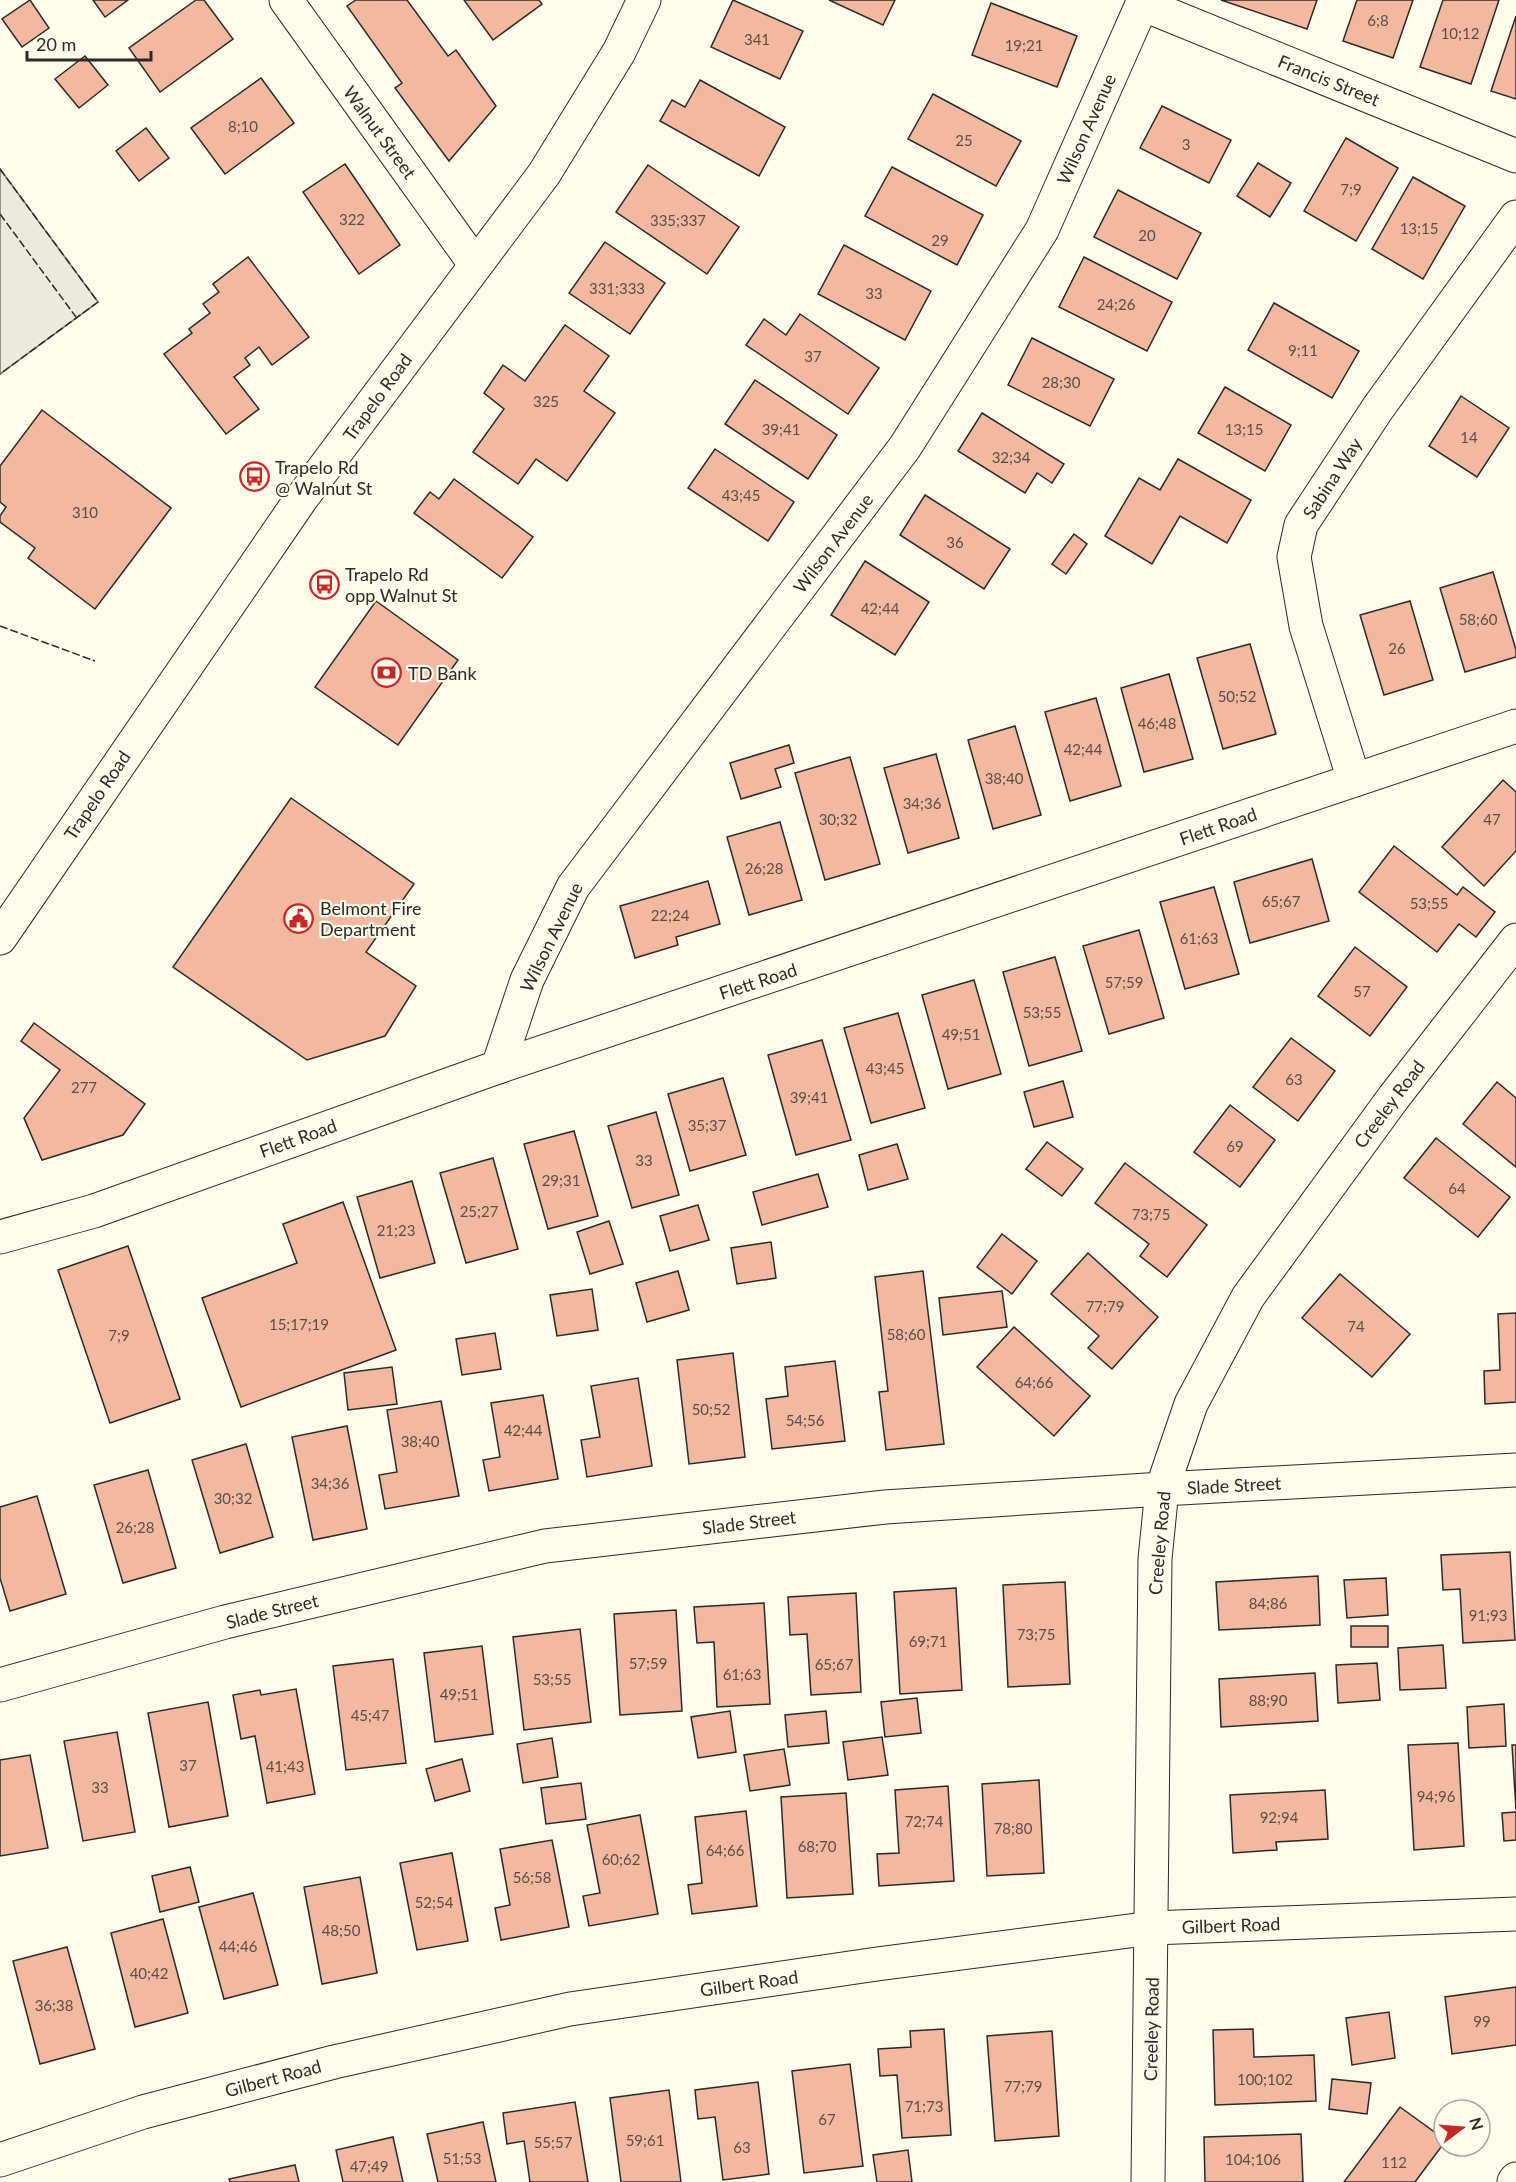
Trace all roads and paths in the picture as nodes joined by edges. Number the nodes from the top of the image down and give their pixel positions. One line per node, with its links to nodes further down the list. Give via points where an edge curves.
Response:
1 (286, 0): 6 (street, Walnut Street)
2 (644, 0): 6 (street, Trapelo Road, via 619,52 544,174)
3 (1143, 2): 4 (street, Francis Street); 11 (street, Wilson Avenue, via 1042,230 905,447 573,887 526,980)
4 (1516, 156)
5 (1516, 217): 8 (street, Sabina Way, via 1378,408 1301,525 1294,557 1306,626)
6 (475, 264): 9 (street, Trapelo Road, via 301,499)
7 (1516, 726): 8 (street, Flett Road)
8 (1354, 780): 11 (street, Flett Road)
9 (0, 938)
10 (1516, 940): 14 (street, Creeley Road, via 1394,1097 1248,1297 1191,1404)
11 (498, 1067): 12 (street, Flett Road, via 94,1211)
12 (0, 1237)
13 (1516, 1470): 14 (street, Slade Street)
14 (1162, 1489): 15 (street, Slade Street, via 885,1507 545,1546 225,1622); 17 (street, Creeley Road, via 1155,1559)
15 (0, 1685)
16 (1516, 1914): 17 (street, Gilbert Road)
17 (1152, 1928): 18 (street, Gilbert Road, via 570,2009 334,2062 165,2106); 19 (street, Creeley Road)
18 (0, 2160)
19 (1149, 2182)

